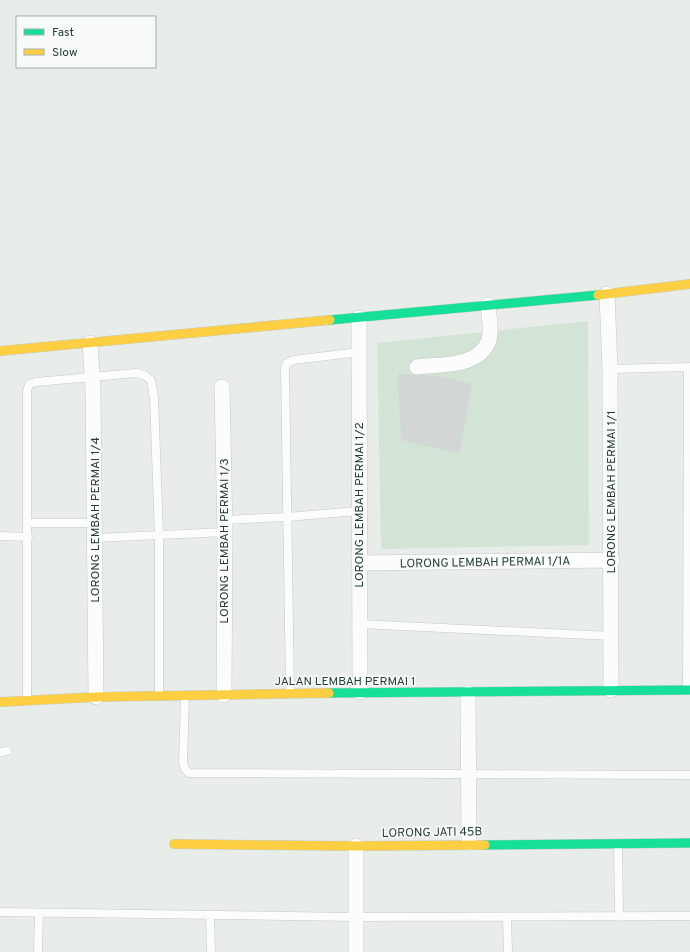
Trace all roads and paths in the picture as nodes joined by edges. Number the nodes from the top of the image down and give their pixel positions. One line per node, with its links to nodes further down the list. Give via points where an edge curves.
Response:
1 (690, 284): 2 (street)
2 (607, 294): 3 (street); 10 (street, LORONG LEMBAH PERMAI 1/1)
3 (488, 305): 4 (street); 9 (street, via 489,339 478,356 465,362)
4 (359, 318): 5 (street); 7 (street, LORONG LEMBAH PERMAI 1/2)
5 (90, 343): 6 (street); 11 (street, LORONG LEMBAH PERMAI 1/4)
6 (0, 351)
7 (359, 352): 13 (street, LORONG LEMBAH PERMAI 1/2); 14 (lane, via 294,360 287,363 284,368)
8 (689, 366): 10 (lane); 27 (lane)
9 (417, 367)
10 (610, 369): 22 (street, LORONG LEMBAH PERMAI 1/1)
11 (92, 378): 15 (street, LORONG LEMBAH PERMAI 1/4); 16 (lane, via 29,384); 19 (lane, via 136,373 151,380 154,398)
12 (222, 387): 17 (street, LORONG LEMBAH PERMAI 1/3)
13 (358, 510): 14 (lane); 23 (street, LORONG LEMBAH PERMAI 1/2)
14 (286, 517): 17 (lane); 29 (lane)
15 (95, 523): 16 (lane); 21 (street, LORONG LEMBAH PERMAI 1/4)
16 (28, 524): 20 (lane)
17 (225, 526): 19 (lane); 32 (street, LORONG LEMBAH PERMAI 1/3)
18 (0, 536): 20 (lane)
19 (159, 536): 21 (lane); 33 (lane)
20 (28, 537): 35 (lane)
21 (95, 538): 34 (street, LORONG LEMBAH PERMAI 1/4)
22 (612, 560): 23 (street, LORONG LEMBAH PERMAI 1/1A); 25 (street, LORONG LEMBAH PERMAI 1/1)
23 (359, 564): 24 (street, LORONG LEMBAH PERMAI 1/2)
24 (360, 624): 25 (lane); 28 (street, LORONG LEMBAH PERMAI 1/2)
25 (611, 636): 26 (street, LORONG LEMBAH PERMAI 1/1)
26 (611, 690): 27 (street, JALAN LEMBAH PERMAI 1); 30 (street, JALAN LEMBAH PERMAI 1)
27 (689, 690)
28 (360, 692): 29 (street, JALAN LEMBAH PERMAI 1); 30 (street, JALAN LEMBAH PERMAI 1)
29 (290, 693): 32 (street, JALAN LEMBAH PERMAI 1)
30 (468, 693): 37 (street)
31 (185, 695): 32 (street, JALAN LEMBAH PERMAI 1); 33 (street, JALAN LEMBAH PERMAI 1); 37 (lane, via 183,762 189,773)
32 (224, 695)
33 (159, 696): 34 (street, JALAN LEMBAH PERMAI 1)
34 (96, 697): 35 (street, JALAN LEMBAH PERMAI 1)
35 (27, 700): 36 (street, JALAN LEMBAH PERMAI 1)
36 (0, 702)
37 (468, 774): 38 (lane); 39 (street)
38 (690, 776)
39 (469, 843): 40 (street, LORONG JATI 45B); 43 (street, LORONG JATI 45B)
40 (618, 843): 41 (street, LORONG JATI 45B); 50 (lane)
41 (690, 843)
42 (174, 844): 43 (street, LORONG JATI 45B)
43 (356, 846): 48 (street)
44 (0, 912): 45 (lane)
45 (40, 913): 46 (lane); 51 (lane)
46 (210, 916): 48 (lane); 52 (lane)
47 (690, 916): 50 (lane)
48 (355, 917): 49 (lane); 53 (street)
49 (507, 917): 50 (lane); 54 (lane)
50 (619, 917)
51 (38, 952)
52 (211, 952)
53 (356, 952)
54 (508, 952)

